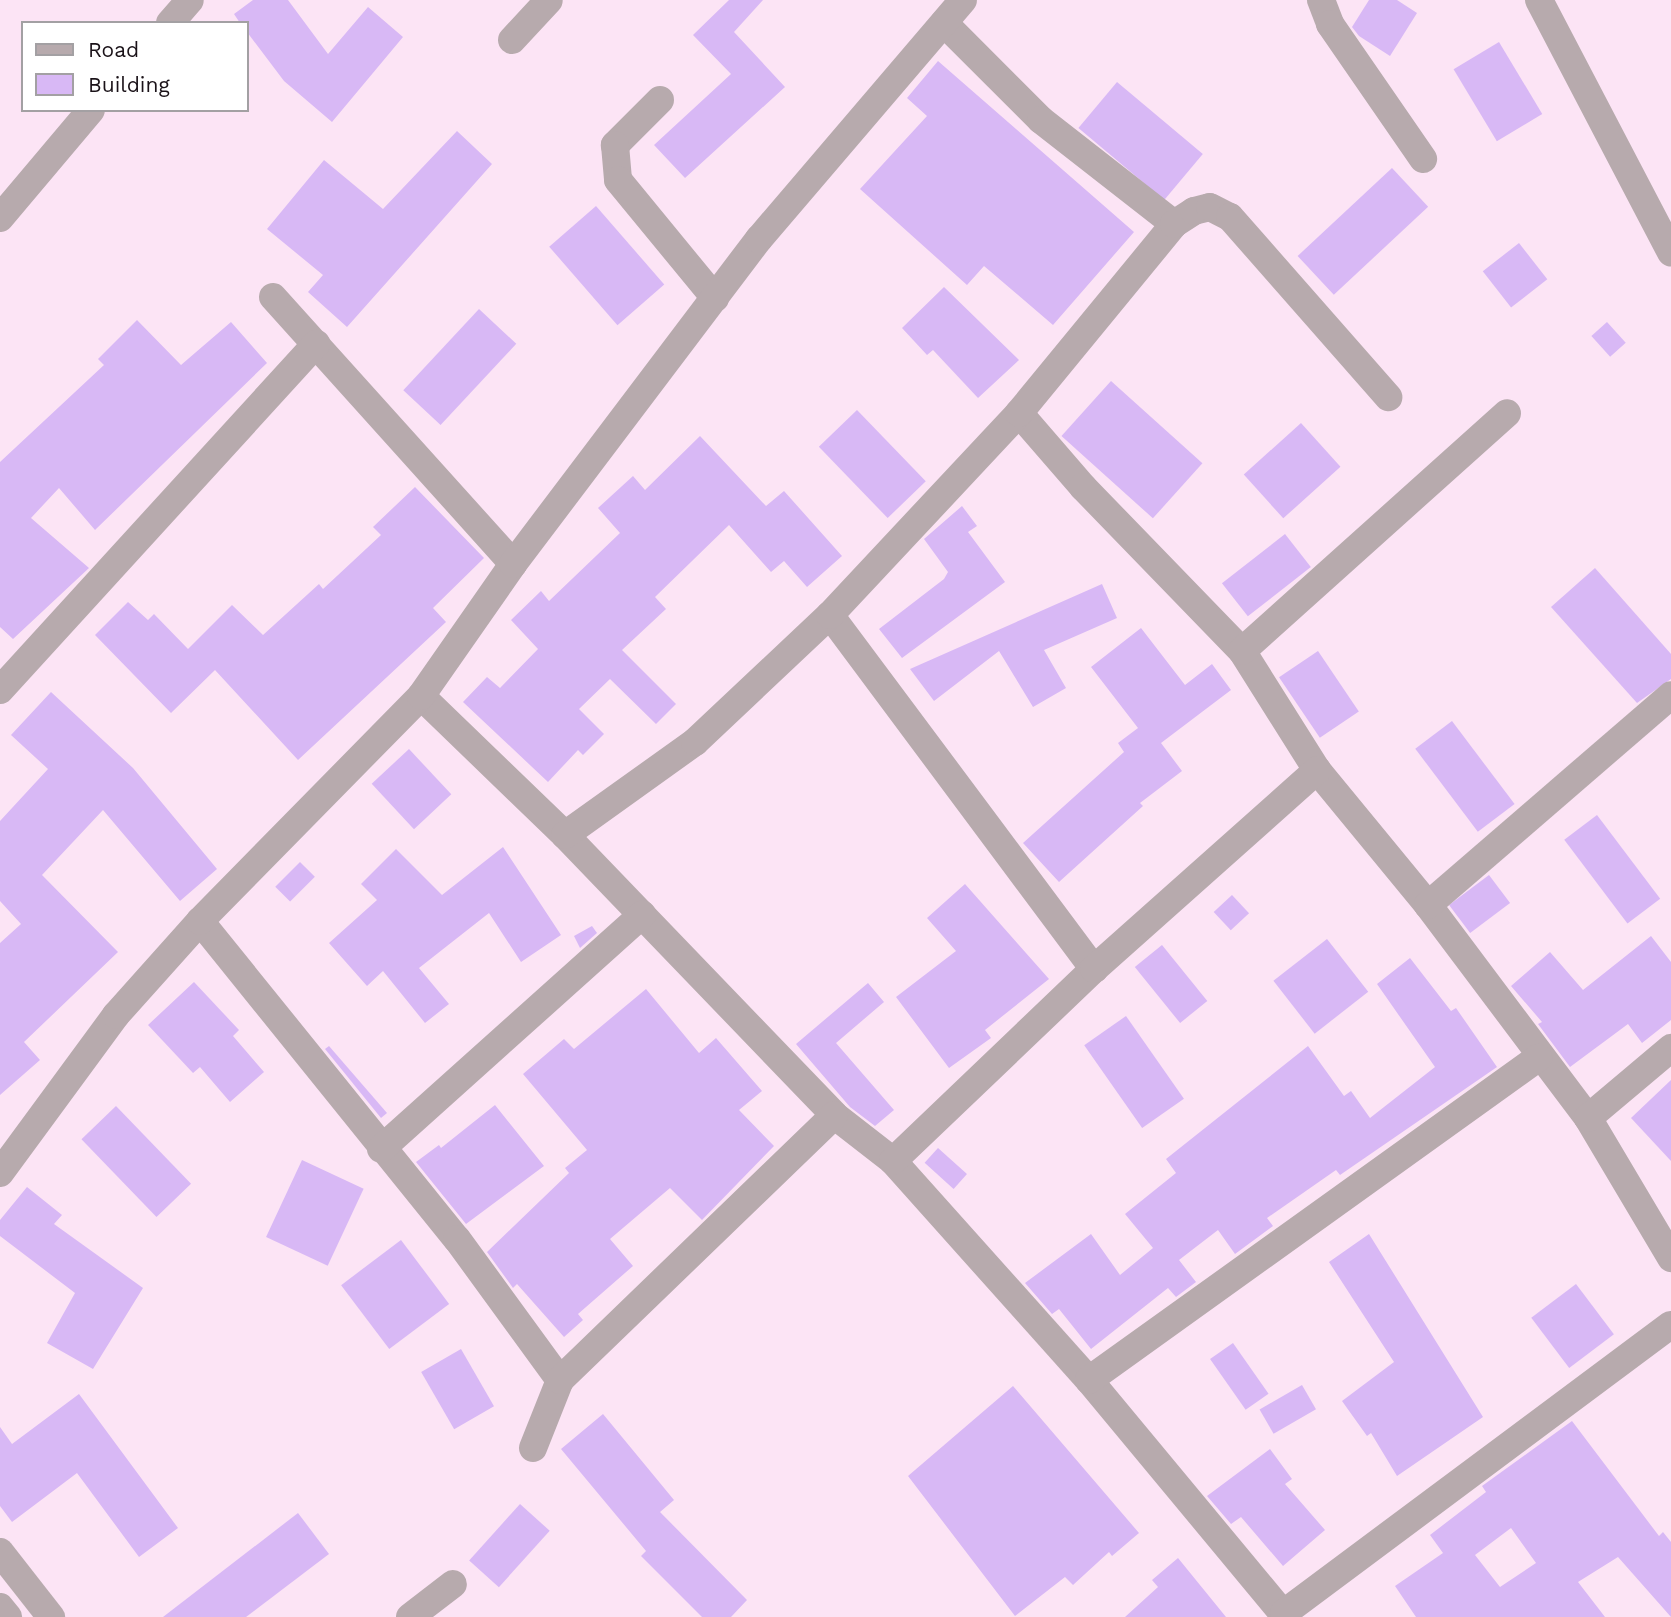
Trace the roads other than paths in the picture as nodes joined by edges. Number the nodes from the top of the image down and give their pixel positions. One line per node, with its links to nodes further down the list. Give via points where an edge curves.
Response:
1 (190, 0): 6 (street)
2 (549, 0): 8 (street)
3 (963, 0): 7 (street)
4 (1539, 0): 14 (street)
5 (1325, 12): 11 (street)
6 (172, 21)
7 (944, 23): 13 (street, via 1041,120); 16 (street)
8 (512, 40)
9 (660, 100): 16 (street, via 615,145 618,180)
10 (89, 112): 12 (street)
11 (1423, 159)
12 (0, 218)
13 (1174, 224): 18 (street, via 1210,207 1230,217); 20 (street)
14 (1671, 253)
15 (273, 297): 17 (street)
16 (715, 298): 21 (street)
17 (316, 344): 21 (street); 24 (street)
18 (1388, 397)
19 (1507, 412): 23 (street)
20 (1020, 413): 22 (street); 23 (street, via 1083,487)
21 (513, 564): 26 (street)
22 (830, 615): 28 (street, via 695,742); 32 (street)
23 (1242, 651): 27 (street)
24 (0, 690)
25 (1671, 695): 29 (street)
26 (421, 696): 28 (street); 31 (street)
27 (1317, 770): 29 (street); 32 (street)
28 (565, 835): 30 (street)
29 (1428, 905): 34 (street)
30 (642, 915): 35 (street); 37 (street)
31 (200, 921): 37 (street); 39 (street, via 116,1015)
32 (1094, 969): 38 (street)
33 (1671, 1048): 36 (street)
34 (1538, 1058): 36 (street); 43 (street)
35 (834, 1115): 38 (street); 42 (street)
36 (1588, 1118): 40 (street)
37 (381, 1149): 42 (street, via 457,1239)
38 (893, 1161): 43 (street)
39 (0, 1173)
40 (1671, 1258)
41 (1671, 1325): 48 (street)
42 (560, 1380): 44 (street)
43 (1089, 1380): 48 (street)
44 (533, 1448)
45 (0, 1552): 50 (street)
46 (453, 1584): 51 (street)
47 (0, 1607): 49 (street)
48 (1285, 1615)
49 (8, 1617)
50 (51, 1617)
51 (410, 1617)

